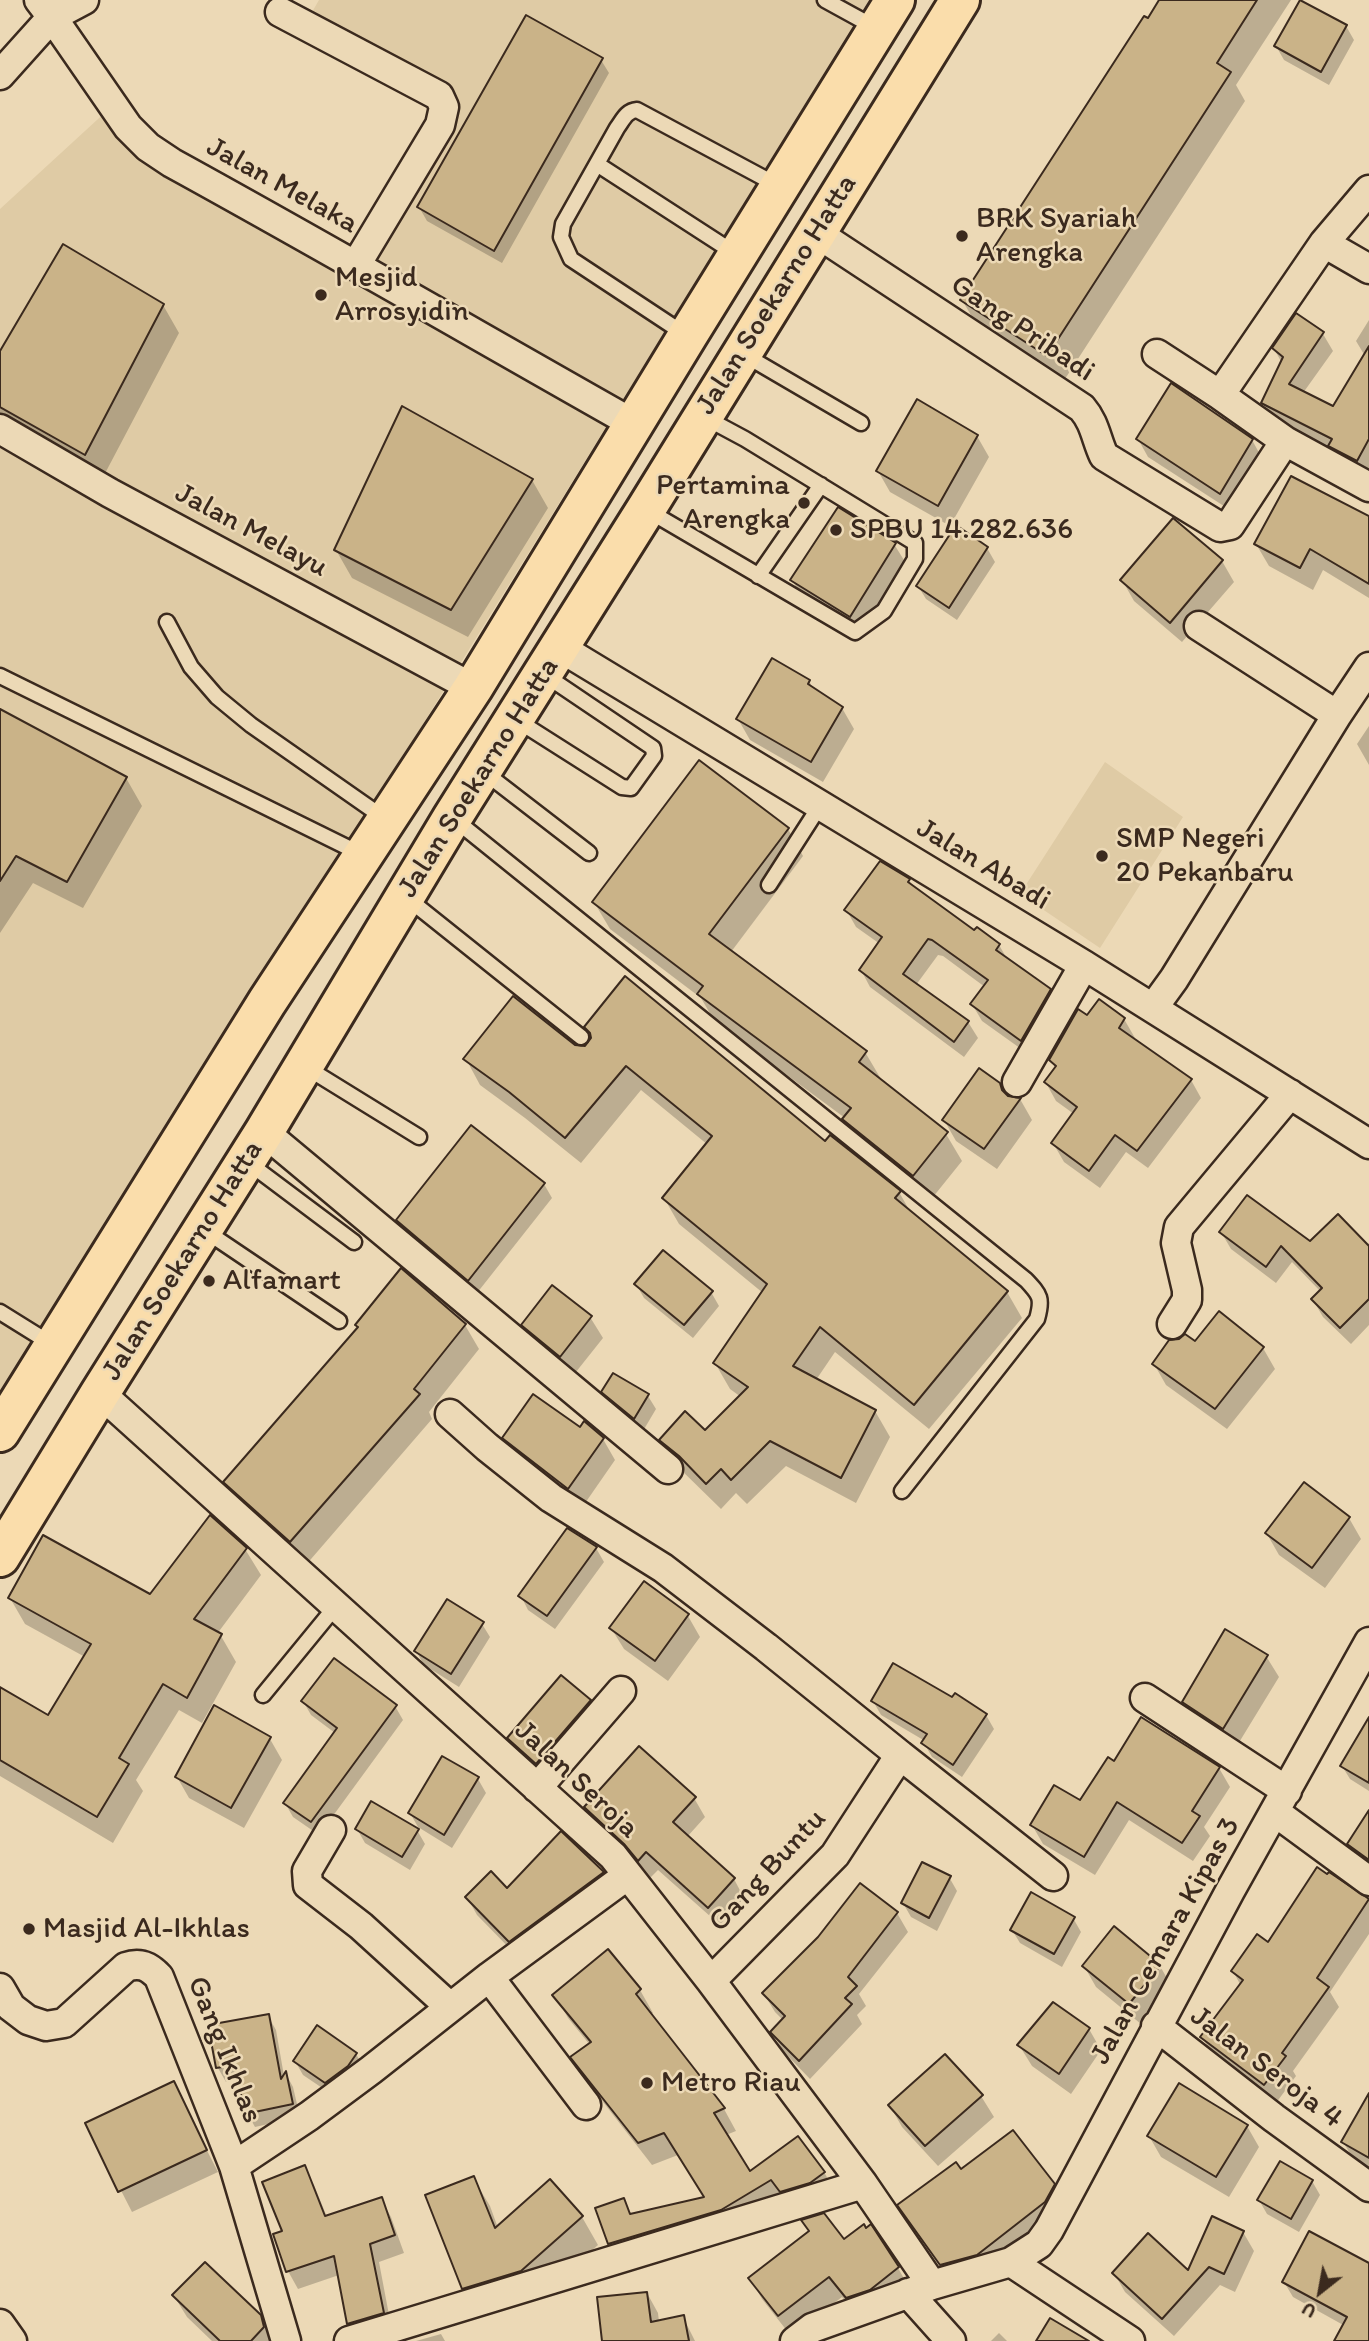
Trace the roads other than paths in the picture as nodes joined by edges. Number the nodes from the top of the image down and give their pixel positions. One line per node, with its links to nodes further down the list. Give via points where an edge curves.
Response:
1 (84, 0): 4 (street)
2 (825, 0): 6 (lane)
3 (960, 0): 9 (main road, Jalan Soekarno Hatta)
4 (46, 9): 7 (street); 16 (street, Jalan Melaka, via 128,127 148,147)
5 (280, 12): 16 (street, via 439,96 444,107 440,125)
6 (886, 14): 8 (main road, Jalan Soekarno Hatta)
7 (0, 75)
8 (840, 92): 9 (main road); 11 (main road, Jalan Soekarno Hatta)
9 (887, 118): 13 (main road, Jalan Soekarno Hatta)
10 (597, 164): 11 (lane, via 626,115 637,110); 15 (lane); 18 (lane, via 563,224 566,251 571,259)
11 (781, 187): 15 (main road, Jalan Soekarno Hatta)
12 (1369, 190): 14 (street)
13 (815, 232): 19 (main road, Jalan Soekarno Hatta); 26 (street, Gang Pribadi, via 1082,408 1104,456 1220,527 1230,525)
14 (1324, 243): 17 (street); 21 (street)
15 (737, 255): 18 (main road, Jalan Soekarno Hatta)
16 (356, 265): 24 (street, Jalan Melaka)
17 (1369, 270)
18 (688, 335): 24 (main road, Jalan Soekarno Hatta)
19 (741, 353): 22 (main road, Jalan Soekarno Hatta); 23 (lane)
20 (1157, 354): 21 (street)
21 (1220, 395): 26 (street)
22 (702, 416): 27 (lane); 29 (main road, Jalan Soekarno Hatta)
23 (861, 423)
24 (634, 424): 36 (main road, Jalan Soekarno Hatta)
25 (0, 429): 36 (street, Jalan Melayu)
26 (1285, 441): 28 (street)
27 (821, 485): 30 (lane); 30 (lane, via 915,543 915,559 884,611 855,632)
28 (1369, 487)
29 (646, 509): 30 (lane); 33 (main road, Jalan Soekarno Hatta)
30 (758, 576)
31 (167, 622): 41 (lane, via 191,667 217,697)
32 (1199, 626): 37 (street)
33 (552, 661): 38 (main road, Jalan Soekarno Hatta); 38 (lane, via 653,748 654,756 636,783 622,787); 40 (street, Jalan Abadi)
34 (1369, 667): 37 (street)
35 (0, 676): 44 (lane)
36 (473, 688): 41 (main road, Jalan Soekarno Hatta)
37 (1336, 715): 48 (street)
38 (515, 719): 39 (main road, Jalan Soekarno Hatta)
39 (482, 771): 42 (main road, Jalan Soekarno Hatta); 43 (lane)
40 (821, 804): 45 (lane); 47 (street, Jalan Abadi)
41 (386, 818): 44 (main road, Jalan Soekarno Hatta)
42 (453, 818): 46 (main road, Jalan Soekarno Hatta); 66 (lane, via 1040,1295 1037,1319)
43 (589, 853)
44 (364, 856): 61 (main road, Jalan Soekarno Hatta, via 267,1002)
45 (769, 885)
46 (405, 897): 49 (lane); 50 (main road, Jalan Soekarno Hatta)
47 (1084, 965): 48 (street, Jalan Abadi); 51 (street)
48 (1153, 1008): 52 (street, Jalan Abadi)
49 (581, 1037)
50 (303, 1066): 53 (lane); 55 (main road, Jalan Soekarno Hatta)
51 (1017, 1082)
52 (1290, 1094): 54 (street, Jalan Abadi); 60 (street, via 1179,1227 1176,1243 1187,1300)
53 (419, 1137)
54 (1369, 1144)
55 (254, 1146): 56 (main road, Jalan Soekarno Hatta); 57 (lane); 65 (street)
56 (202, 1229): 59 (lane); 62 (main road, Jalan Soekarno Hatta)
57 (354, 1242)
58 (0, 1312): 61 (lane)
59 (339, 1321)
60 (1172, 1324)
61 (54, 1346): 64 (main road, Jalan Soekarno Hatta)
62 (100, 1393): 67 (main road, Jalan Soekarno Hatta); 68 (street, Jalan Seroja)
63 (450, 1414): 73 (street, via 551,1498 663,1568)
64 (0, 1432)
65 (668, 1469)
66 (902, 1491)
67 (0, 1557)
68 (336, 1606): 71 (lane); 74 (street, Jalan Seroja)
69 (1369, 1642): 75 (street, Jalan Cemara Kipas 3)
70 (621, 1692): 74 (street)
71 (262, 1695)
72 (1145, 1698): 75 (street)
73 (900, 1755): 78 (street); 81 (street, Gang Buntu, via 835,1855)
74 (537, 1788): 77 (street, Jalan Seroja)
75 (1281, 1801): 79 (street); 84 (street, Jalan Cemara Kipas 3)
76 (331, 1830): 83 (street, via 307,1871 308,1885)
77 (628, 1875): 80 (street); 81 (street, Jalan Seroja)
78 (1053, 1875)
79 (1369, 1881)
80 (489, 1977): 83 (street); 85 (street)
81 (710, 1981): 87 (street, Jalan Seroja)
82 (0, 1988): 86 (street, Gang Ikhlas, via 10,2007 46,2026 64,2023 126,1967 144,1965 153,1970)
83 (450, 2007): 86 (street, via 319,2108)
84 (1156, 2026): 88 (street, Jalan Seroja 4); 89 (street, Jalan Cemara Kipas 3, via 1049,2230 1039,2244)
85 (586, 2105)
86 (234, 2166): 93 (street, Gang Ikhlas)
87 (863, 2184): 90 (street, Jalan Seroja); 94 (street)
88 (1369, 2187)
89 (1011, 2262): 90 (street, Jalan Cemara Kipas 3); 97 (street)
90 (920, 2289): 95 (street, Jalan Cemara Kipas 3, via 812,2328); 96 (street, Jalan Seroja)
91 (0, 2324): 92 (street)
92 (12, 2341)
93 (286, 2341)
94 (349, 2341)
95 (795, 2341)
96 (951, 2341)
97 (1130, 2341)

